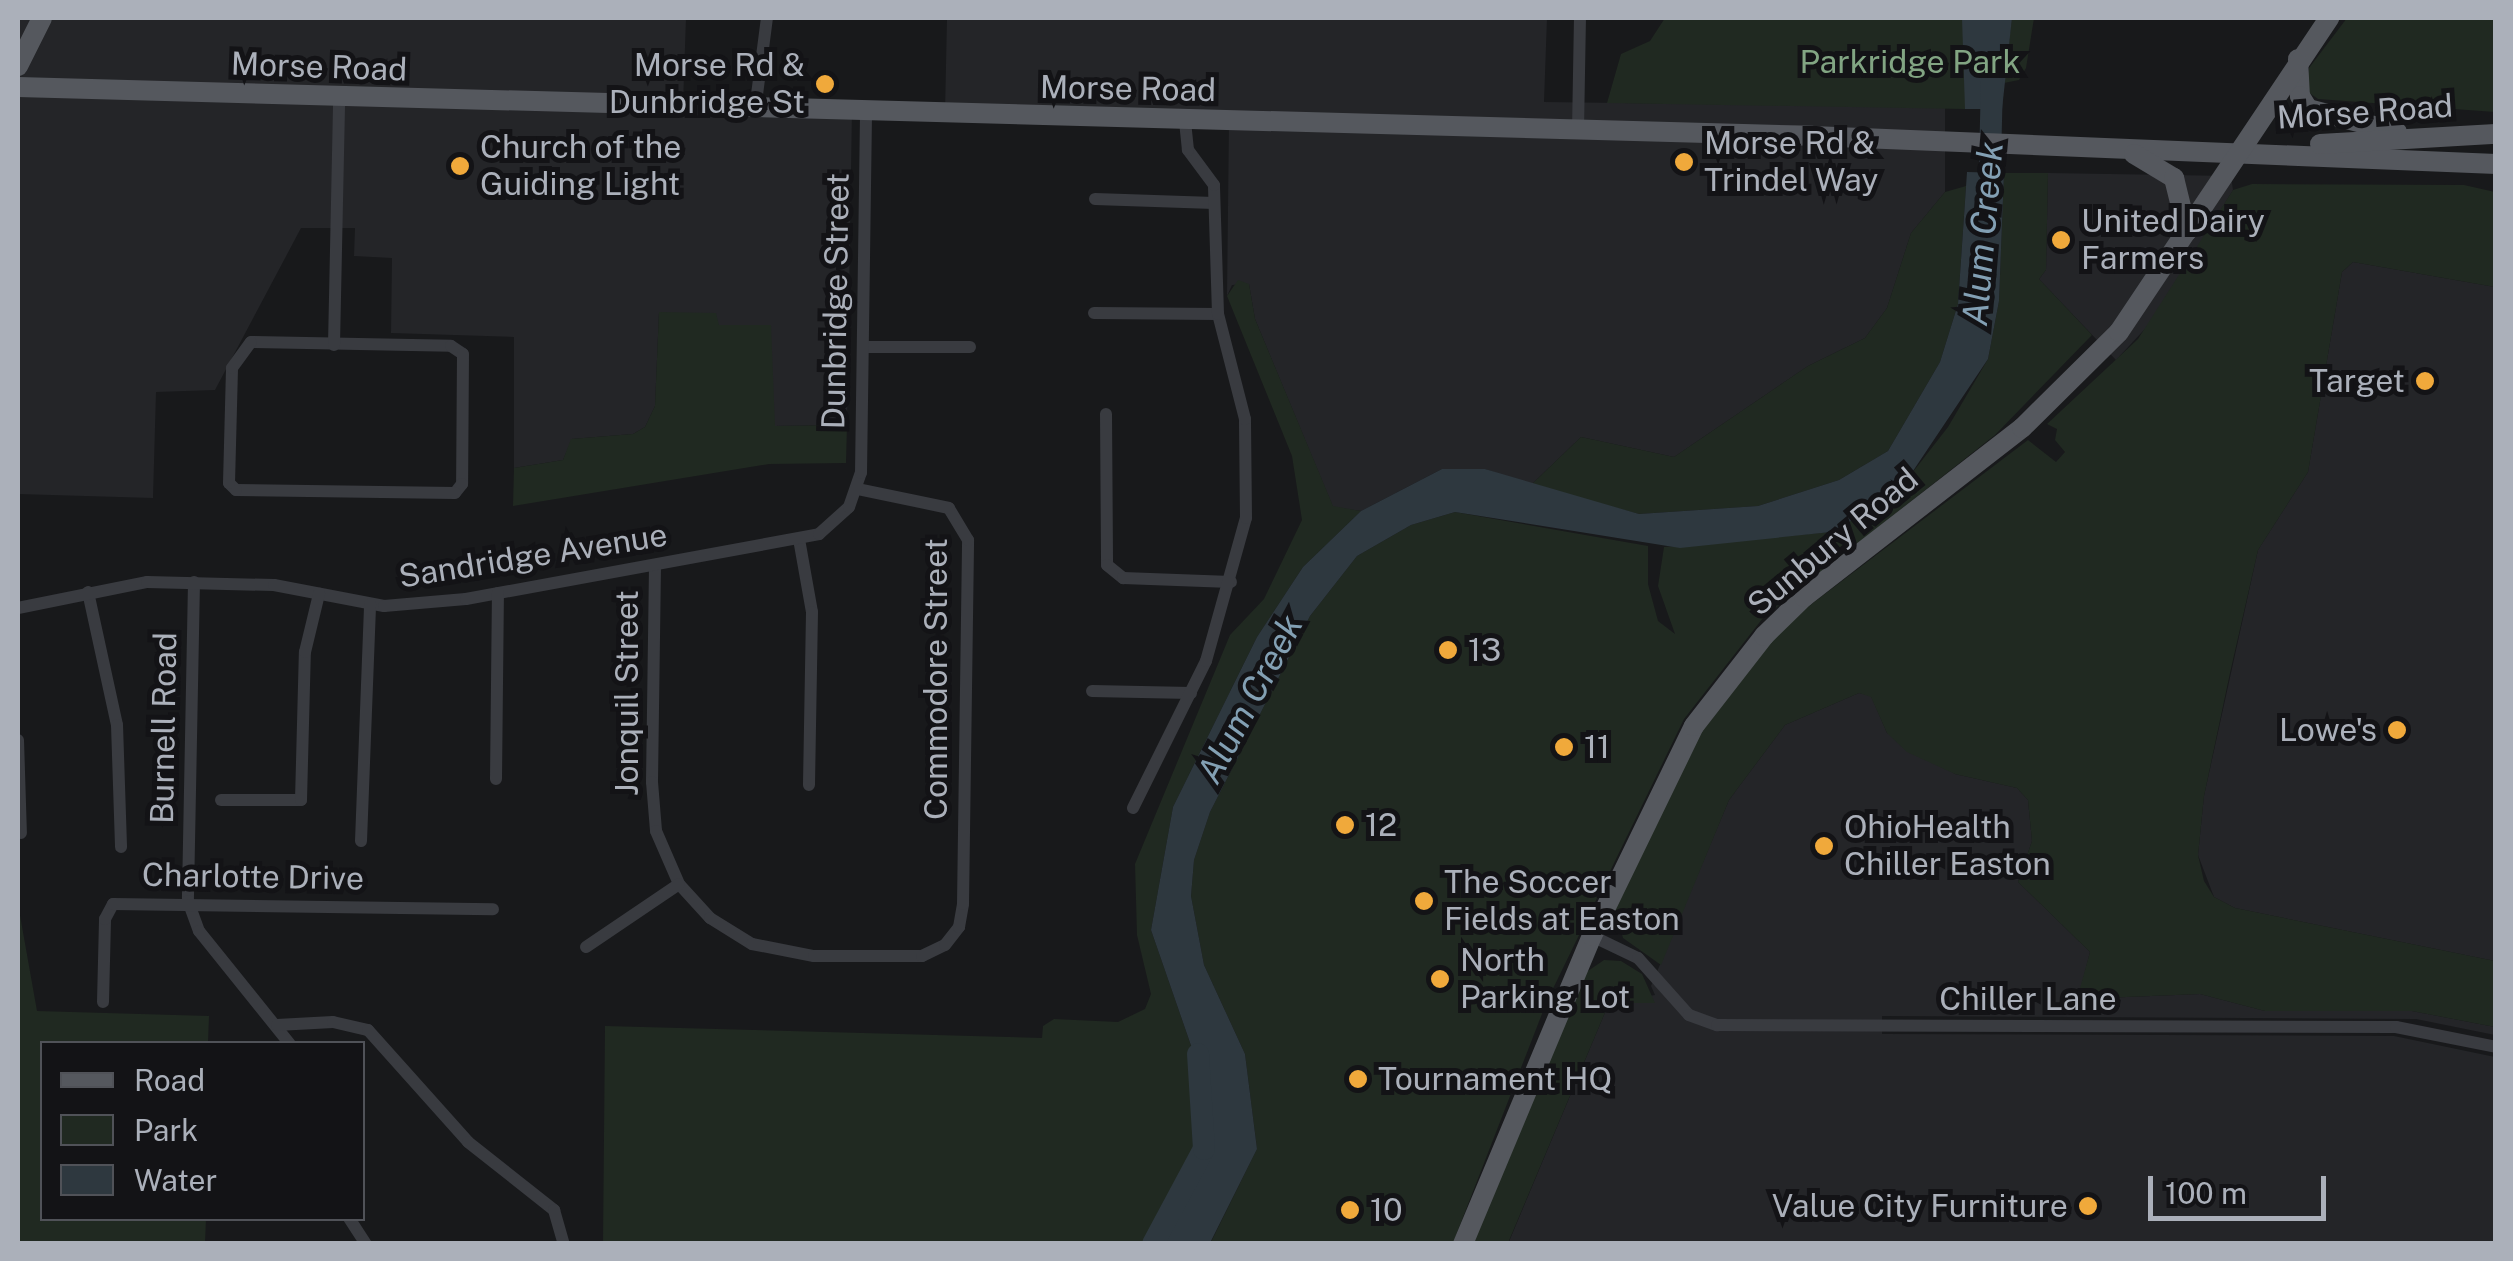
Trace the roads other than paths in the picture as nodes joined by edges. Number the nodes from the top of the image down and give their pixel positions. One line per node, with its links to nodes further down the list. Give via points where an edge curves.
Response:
1 (42, 18): 6 (main road)
2 (767, 18): 9 (street)
3 (1580, 18): 12 (street)
4 (2329, 18): 5 (main road, Sunbury Road)
5 (2298, 59): 14 (main road, via 2300,96 2308,109); 16 (main road, Sunbury Road)
6 (18, 66)
7 (18, 87): 8 (main road, Morse Road)
8 (339, 98): 9 (main road, Morse Road); 23 (street)
9 (755, 110): 10 (main road, Morse Road)
10 (866, 114): 11 (main road, Morse Road); 24 (street, Dunbridge Street)
11 (1185, 120): 12 (main road, Morse Road); 19 (street, via 1188,150 1210,176)
12 (1578, 131): 15 (main road, Morse Road)
13 (2496, 134): 14 (main road, Morse Road)
14 (2414, 137): 16 (main road, Morse Road)
15 (2113, 147): 16 (main road, Morse Road); 20 (main road, via 2154,161 2174,178)
16 (2238, 151): 17 (main road, Morse Road); 20 (main road, Sunbury Road)
17 (2496, 164)
18 (1095, 200): 19 (street)
19 (1214, 202): 22 (street)
20 (2187, 231): 50 (main road, Sunbury Road, via 2119,332 2022,428 1764,636 1694,726)
21 (1094, 313): 22 (street)
22 (1218, 314): 31 (street, via 1247,445 1246,518)
23 (334, 344): 23 (street, via 450,346 463,354 462,484 455,493 236,490 229,484 232,368 243,346)
24 (864, 347): 25 (street); 27 (street, Dunbridge Street)
25 (970, 347)
26 (1106, 414): 31 (street, via 1103,544 1111,570 1134,579)
27 (857, 489): 28 (street, Sandridge Avenue, via 836,522); 51 (street, Commodore Street, via 948,508 968,540 963,904 959,927)
28 (799, 540): 29 (street, Sandridge Avenue); 41 (street, via 812,612)
29 (655, 566): 33 (street, Sandridge Avenue); 47 (street, Jonquil Street, via 652,782 656,830)
30 (194, 582): 32 (street, Sandridge Avenue); 34 (street, Sandridge Avenue, via 274,584); 48 (street, Burnell Road)
31 (1231, 582): 38 (street)
32 (88, 592): 36 (street, Sandridge Avenue); 46 (street, via 118,725)
33 (498, 593): 35 (street, Sandridge Avenue); 40 (street)
34 (319, 594): 35 (street, Sandridge Avenue); 42 (street, via 305,652 300,800)
35 (370, 604): 45 (street)
36 (18, 608)
37 (1092, 691): 38 (street)
38 (1191, 693): 43 (street)
39 (18, 740): 44 (street)
40 (496, 779)
41 (809, 785)
42 (221, 800)
43 (1133, 808)
44 (22, 834)
45 (361, 841)
46 (121, 848)
47 (679, 884): 51 (street, Jonquil Street, via 710,918 752,944 814,956 898,959); 52 (street)
48 (188, 902): 49 (street, Charlotte Drive); 53 (street, Charlotte Drive, via 113,904 105,920); 54 (street, Burnell Road, via 200,931)
49 (493, 909)
50 (1592, 936): 56 (street, Chiller Lane, via 1638,958 1689,1015 1717,1025 2396,1027); 60 (main road, Sunbury Road)
51 (944, 945)
52 (586, 948)
53 (103, 1002)
54 (276, 1025): 55 (street, Burnell Road); 59 (street, via 333,1022 368,1030 468,1142 554,1210)
55 (288, 1041)
56 (2496, 1047)
57 (351, 1221): 58 (street)
58 (366, 1244)
59 (564, 1244)
60 (1464, 1244)

